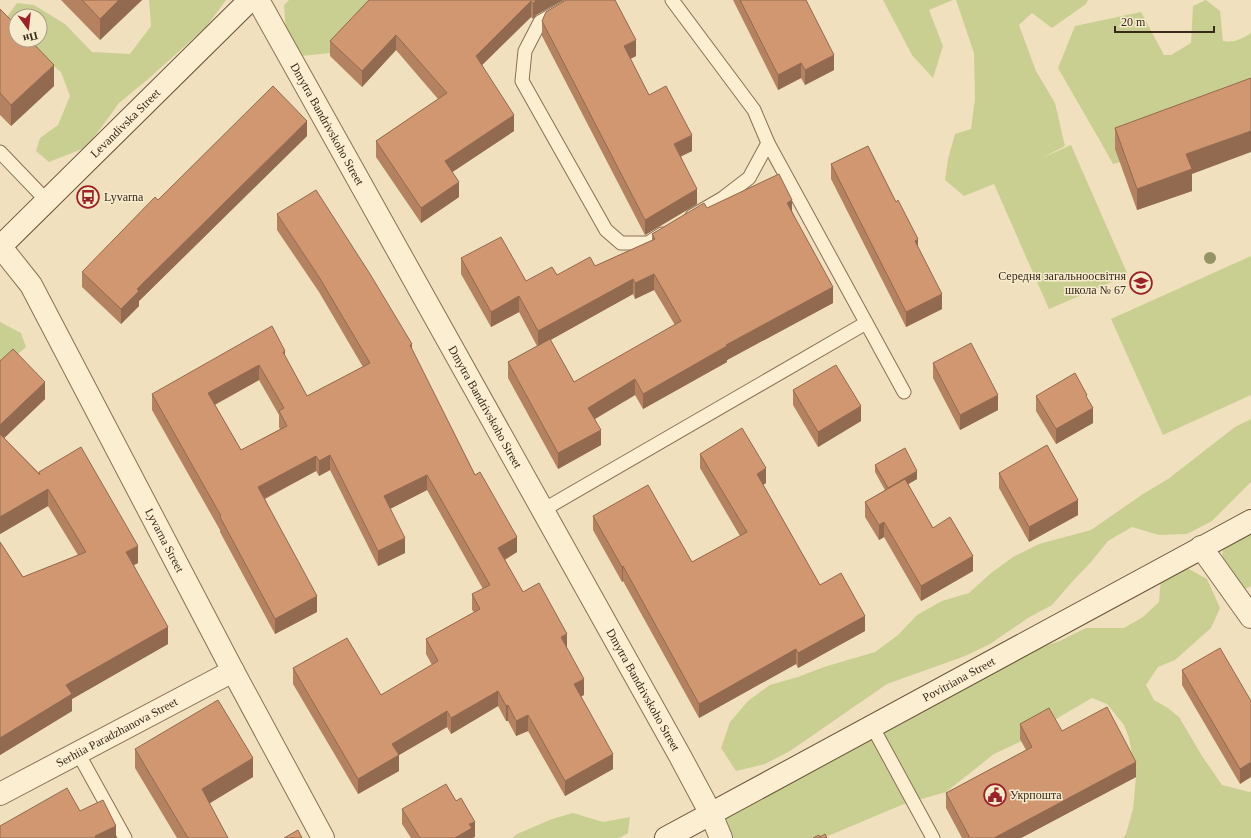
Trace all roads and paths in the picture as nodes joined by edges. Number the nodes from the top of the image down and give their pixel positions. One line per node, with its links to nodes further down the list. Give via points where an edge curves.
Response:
1 (250, 0): 7 (street, Levandivska Street)
2 (258, 0): 11 (street, Dmytra Bandrivskoho Street)
3 (578, 0): 5 (lane, via 540,22 525,51 522,81 606,230 621,243 648,243 723,198 749,178)
4 (672, 0): 5 (lane, via 754,110)
5 (768, 143): 9 (lane)
6 (0, 152): 7 (lane)
7 (46, 200): 8 (street, Levandivska Street)
8 (0, 247): 15 (street, Lyvarna Street, via 31,285)
9 (866, 323): 10 (lane); 11 (lane)
10 (904, 392)
11 (543, 510): 19 (street, Dmytra Bandrivskoho Street)
12 (1251, 521): 13 (street, Povitriana Street)
13 (1201, 547): 14 (street); 16 (street, Povitriana Street)
14 (1251, 617)
15 (233, 671): 17 (street, Serhiia Paradzhanova Street); 21 (street, Lyvarna Street)
16 (872, 726): 19 (street, Povitriana Street); 24 (lane)
17 (78, 753): 18 (street, Serhiia Paradzhanova Street); 20 (lane)
18 (0, 794)
19 (711, 814): 22 (street, Povitriana Street); 23 (street, Dmytra Bandrivskoho Street)
20 (125, 838)
21 (323, 838)
22 (666, 838)
23 (721, 838)
24 (932, 838)

